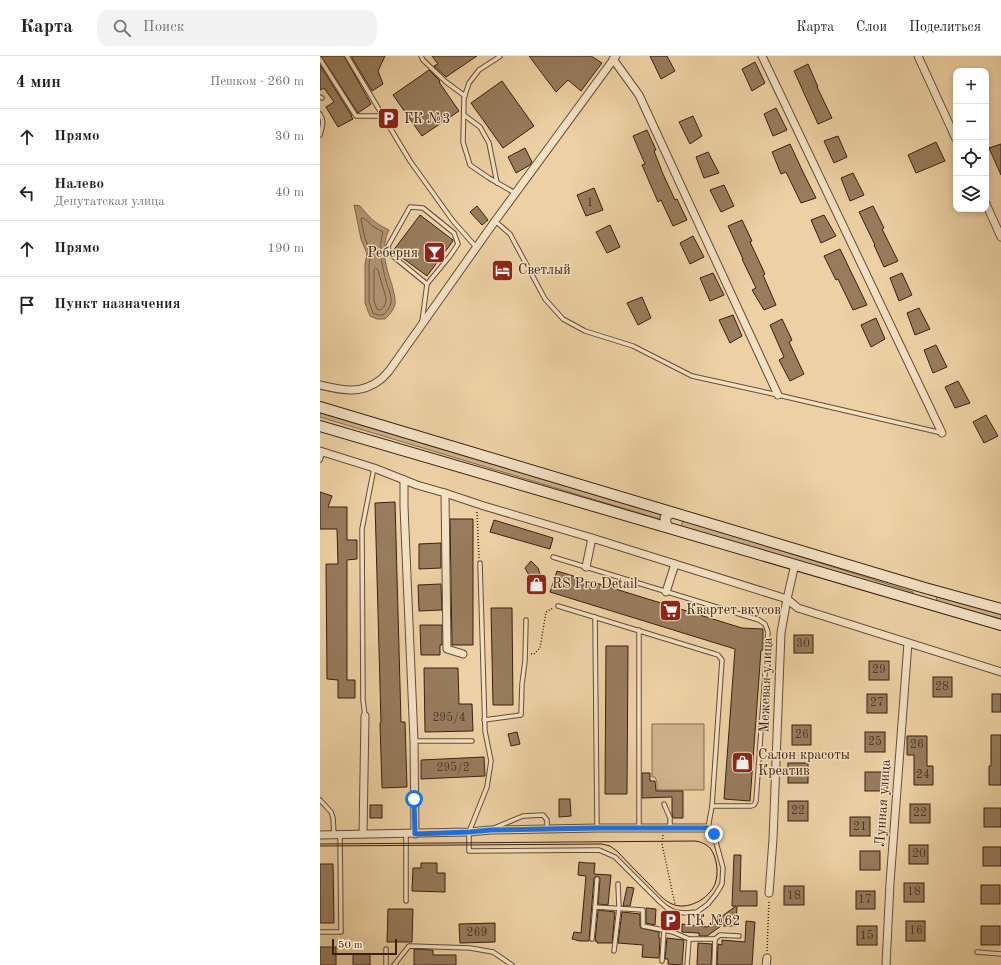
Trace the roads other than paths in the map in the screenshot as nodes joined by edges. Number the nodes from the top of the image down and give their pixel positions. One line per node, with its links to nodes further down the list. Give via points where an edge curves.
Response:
1 (347, 56): 11 (lane)
2 (421, 56): 8 (lane, via 446,82)
3 (500, 56): 8 (lane, via 479,70)
4 (762, 56): 26 (street)
5 (918, 56): 12 (street)
6 (614, 58): 15 (street); 23 (street, via 639,95)
7 (320, 59): 11 (lane, via 356,116)
8 (465, 96): 10 (lane)
9 (320, 114): 13 (lane, via 324,124)
10 (464, 115): 14 (lane, via 480,127 489,143); 14 (lane, via 463,142 470,164)
11 (384, 116): 19 (lane, via 410,161 453,221)
12 (953, 132)
13 (320, 135)
14 (497, 183): 15 (lane)
15 (516, 193): 17 (street)
16 (989, 211): 18 (street)
17 (495, 221): 19 (street); 23 (lane, via 510,234 545,299 563,319 584,331 633,346 692,376)
18 (1001, 237)
19 (477, 248): 21 (street)
20 (427, 284): 20 (lane, via 458,244 454,233 423,208 410,207 388,246 389,254); 21 (lane)
21 (422, 325): 22 (street, via 380,381 350,391)
22 (320, 385)
23 (778, 395): 26 (lane)
24 (320, 407): 32 (main road)
25 (320, 426): 33 (main road)
26 (942, 433)
27 (321, 451): 28 (lane); 29 (street)
28 (320, 460)
29 (374, 468): 30 (street); 53 (lane, via 362,528)
30 (404, 480): 31 (street); 55 (street)
31 (445, 493): 34 (street); 51 (street, via 447,649)
32 (671, 512): 33 (street, via 665,518); 40 (main road)
33 (667, 527): 38 (main road)
34 (592, 538): 37 (street); 39 (street)
35 (553, 557): 39 (lane)
36 (480, 563): 54 (lane)
37 (675, 564): 41 (street); 42 (street)
38 (795, 564): 42 (street, Межевая улица); 43 (main road)
39 (586, 567): 41 (lane)
40 (925, 588): 43 (street); 45 (main road)
41 (666, 592): 59 (lane, via 759,620 765,624 768,632 756,801 751,806)
42 (787, 599): 50 (street, via 798,608); 74 (street, Межевая улица, via 782,633)
43 (921, 601): 48 (main road)
44 (558, 606): 46 (lane)
45 (1001, 609)
46 (595, 617): 49 (lane); 60 (lane)
47 (526, 620): 54 (lane, via 521,715)
48 (1001, 625)
49 (639, 630): 59 (lane, via 718,655 722,660); 61 (lane)
50 (908, 643): 52 (street); 95 (street, Лунная улица)
51 (463, 654)
52 (1001, 672)
53 (364, 716): 68 (street)
54 (484, 720): 66 (lane, via 491,760 487,787)
55 (414, 741): 56 (lane); 70 (street)
56 (472, 741)
57 (320, 800): 67 (lane, via 331,812)
58 (664, 804): 65 (lane, via 670,818)
59 (712, 806): 62 (lane)
60 (597, 828): 61 (street); 63 (street)
61 (640, 828): 65 (street)
62 (708, 828): 65 (street); 78 (lane, via 714,834 723,868 722,884 708,904 697,912)
63 (547, 829): 64 (street); 64 (lane, via 543,815 530,815)
64 (490, 830): 66 (street)
65 (667, 830)
66 (470, 832): 70 (street); 78 (lane, via 470,851 599,850 615,857 660,902)
67 (337, 834): 68 (street); 71 (street); 80 (lane, via 341,932)
68 (363, 834): 69 (street)
69 (406, 834): 70 (street); 75 (lane)
70 (415, 834)
71 (320, 835)
72 (597, 879): 76 (lane)
73 (618, 884): 77 (lane)
74 (769, 893)
75 (406, 901)
76 (595, 907): 77 (lane); 82 (lane)
77 (619, 908): 79 (lane, via 642,910 643,926); 86 (lane)
78 (676, 912): 79 (lane)
79 (664, 930): 83 (lane); 89 (lane)
80 (320, 932)
81 (739, 936): 84 (lane, via 720,935)
82 (592, 939)
83 (689, 939): 84 (lane); 93 (lane)
84 (715, 939): 94 (lane)
85 (386, 949): 90 (lane)
86 (614, 951)
87 (977, 952): 88 (lane)
88 (1001, 954)
89 (662, 961)
90 (386, 965)
91 (394, 965): 92 (lane, via 409,946 470,948 493,952)
92 (512, 965)
93 (687, 965)
94 (714, 965)
95 (886, 965)

